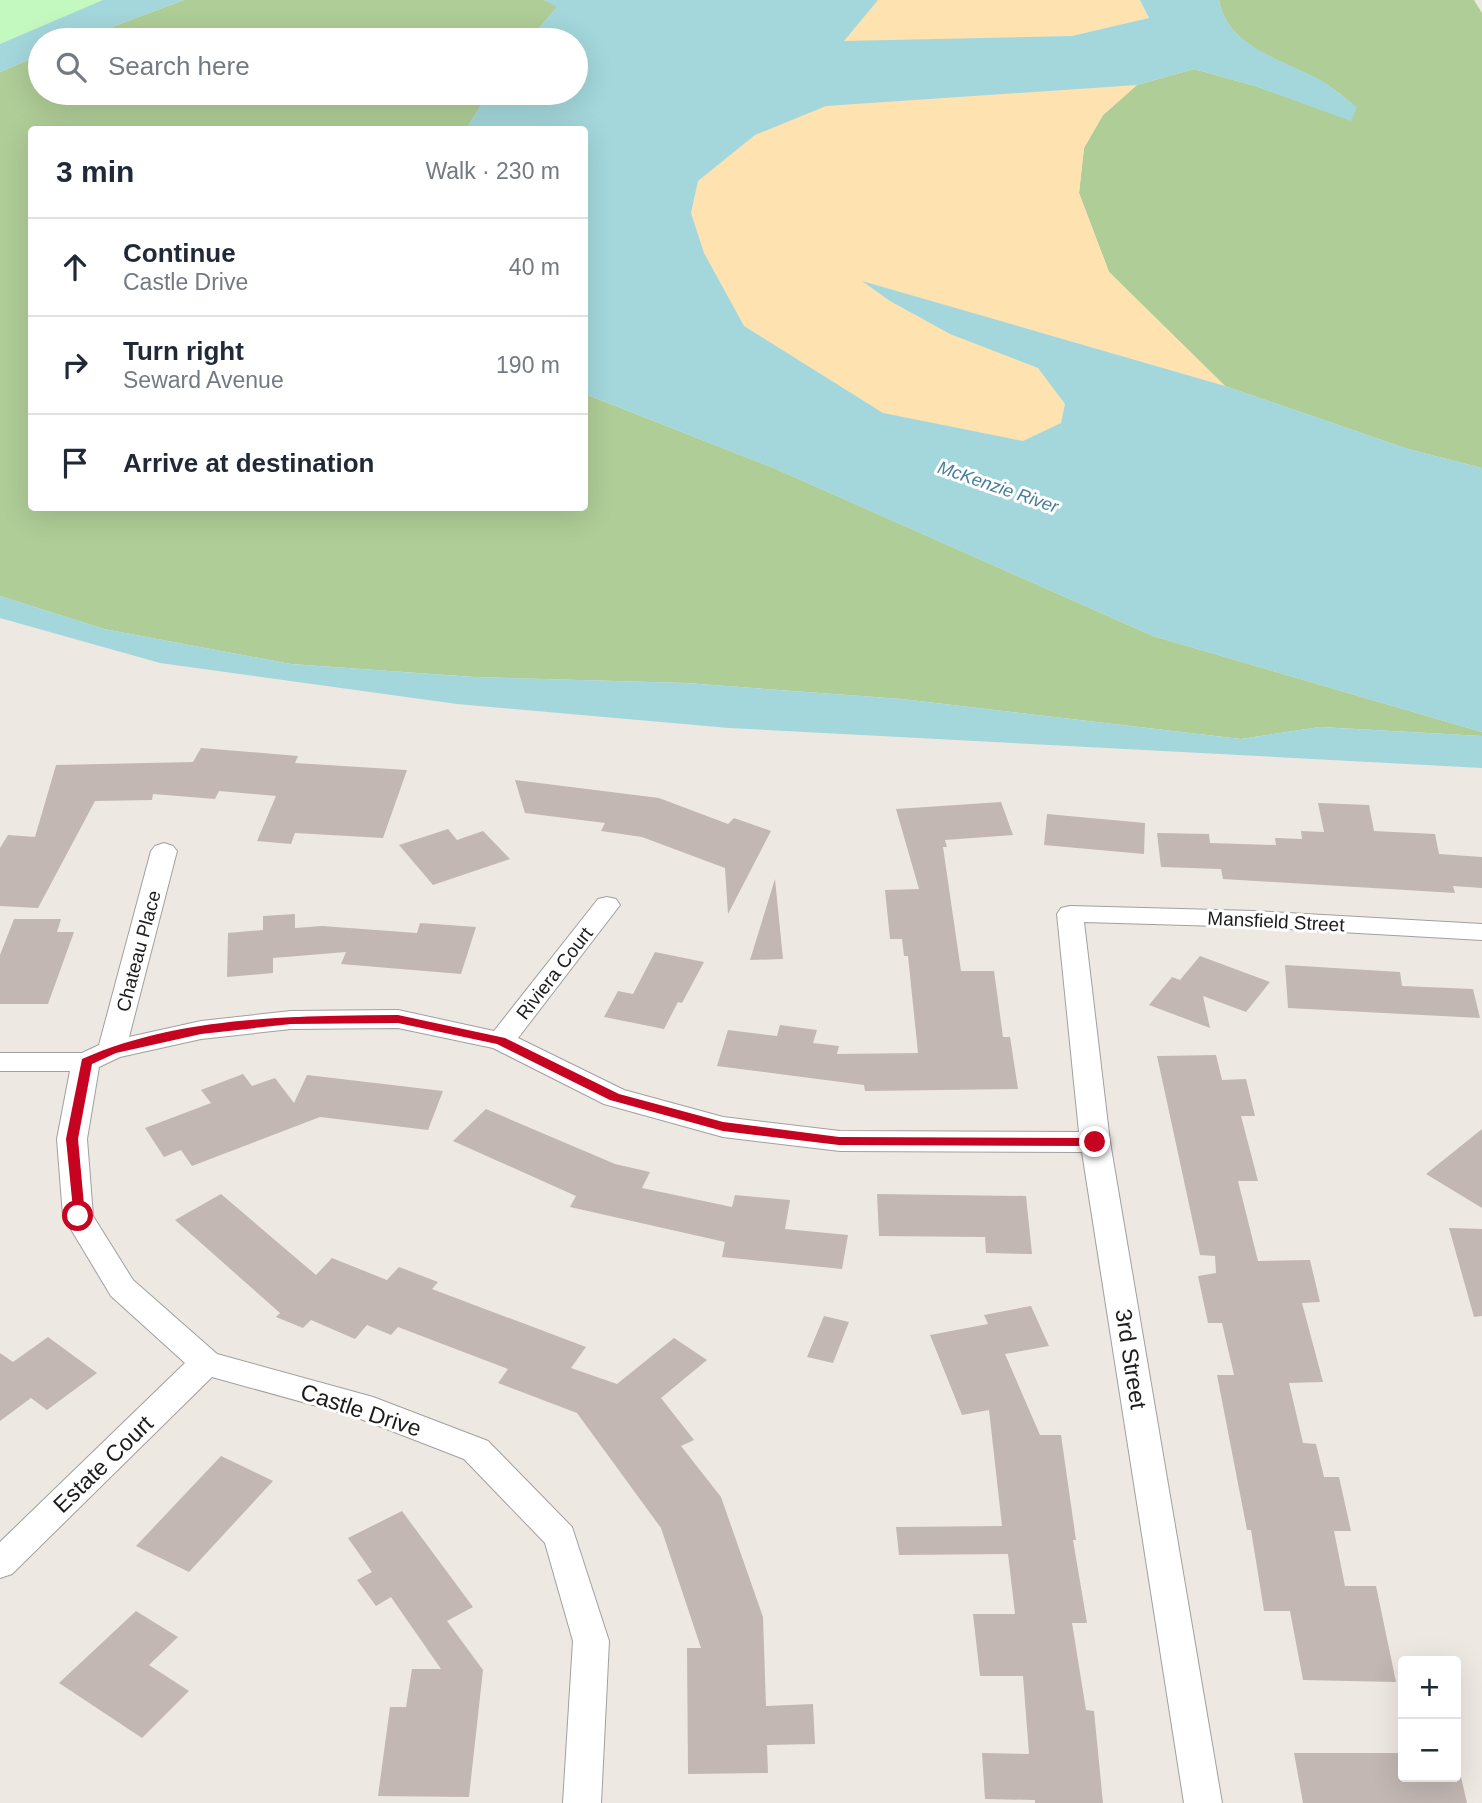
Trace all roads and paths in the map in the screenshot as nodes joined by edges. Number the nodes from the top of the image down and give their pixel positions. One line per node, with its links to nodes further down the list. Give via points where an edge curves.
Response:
1 (164, 851): 6 (street, Chateau Place)
2 (607, 905): 5 (street, Riviera Court)
3 (1070, 914): 4 (street, Mansfield Street); 8 (street, 3rd Street)
4 (1482, 932)
5 (500, 1041): 6 (street, via 398,1019 291,1020 201,1030); 8 (street, via 614,1097 723,1127 839,1141)
6 (99, 1056): 7 (street); 9 (street, Castle Drive, via 72,1139 78,1216 122,1288)
7 (0, 1062)
8 (1095, 1142): 12 (street, 3rd Street)
9 (205, 1363): 10 (street, Estate Court); 11 (street, Castle Drive, via 360,1406 476,1450 561,1536 591,1641)
10 (0, 1564)
11 (582, 1803)
12 (1203, 1803)

